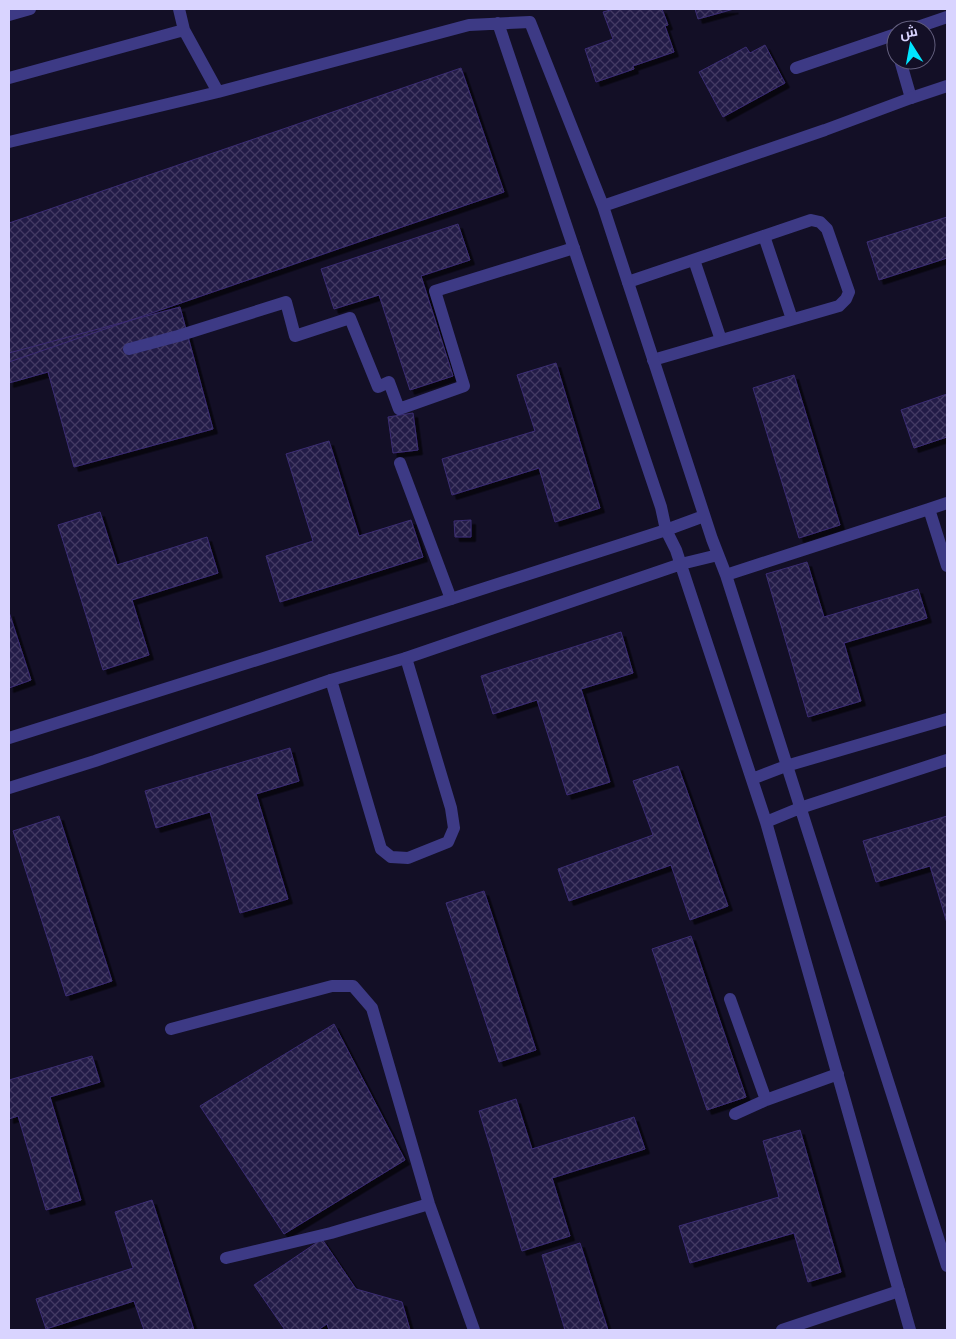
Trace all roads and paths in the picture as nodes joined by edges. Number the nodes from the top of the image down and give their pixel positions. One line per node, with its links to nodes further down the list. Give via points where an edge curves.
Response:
1 (30, 9): 3 (street)
2 (179, 9): 5 (street)
3 (9, 15)
4 (498, 24): 11 (street, via 469,25); 14 (street, via 530,22); 16 (street)
5 (184, 30): 9 (street); 11 (street)
6 (886, 41): 7 (street)
7 (796, 68)
8 (903, 70): 12 (street)
9 (9, 78)
10 (947, 86): 12 (street)
11 (218, 92): 13 (street)
12 (911, 98): 14 (street)
13 (9, 142)
14 (603, 206): 18 (street)
15 (764, 236): 17 (street); 19 (street); 19 (street, via 811,220 820,222 827,229 849,292 839,306)
16 (574, 248): 21 (street, via 434,291 464,386 399,409 388,382 378,387 350,318 295,336 286,302); 27 (street)
17 (694, 260): 18 (street); 20 (street)
18 (628, 282): 22 (street)
19 (792, 319): 20 (street)
20 (722, 340): 22 (street)
21 (129, 349)
22 (653, 360): 26 (street)
23 (400, 463): 32 (street)
24 (947, 503): 25 (street)
25 (929, 509): 30 (street); 31 (street)
26 (704, 516): 27 (street); 28 (street)
27 (666, 530): 29 (street); 32 (street)
28 (718, 555): 29 (street); 31 (street)
29 (681, 564): 33 (street); 39 (street)
30 (947, 566)
31 (726, 575): 38 (street)
32 (452, 599): 36 (street)
33 (406, 658): 34 (street); 34 (street, via 451,808 454,828 448,842 408,858 391,857 381,849)
34 (331, 680): 40 (street)
35 (947, 719): 38 (street)
36 (9, 738)
37 (947, 760): 41 (street)
38 (786, 766): 39 (street); 41 (street)
39 (752, 779): 42 (street)
40 (9, 788)
41 (800, 808): 42 (street); 50 (street)
42 (766, 822): 45 (street)
43 (730, 999): 46 (street)
44 (171, 1030): 48 (street, via 332,986 353,986 372,1008)
45 (838, 1074): 46 (street); 51 (street)
46 (766, 1100): 47 (street)
47 (735, 1114)
48 (429, 1204): 49 (street, via 331,1233); 52 (street)
49 (226, 1258)
50 (947, 1266)
51 (899, 1290): 53 (street); 54 (street)
52 (474, 1330)
53 (782, 1330)
54 (910, 1330)

